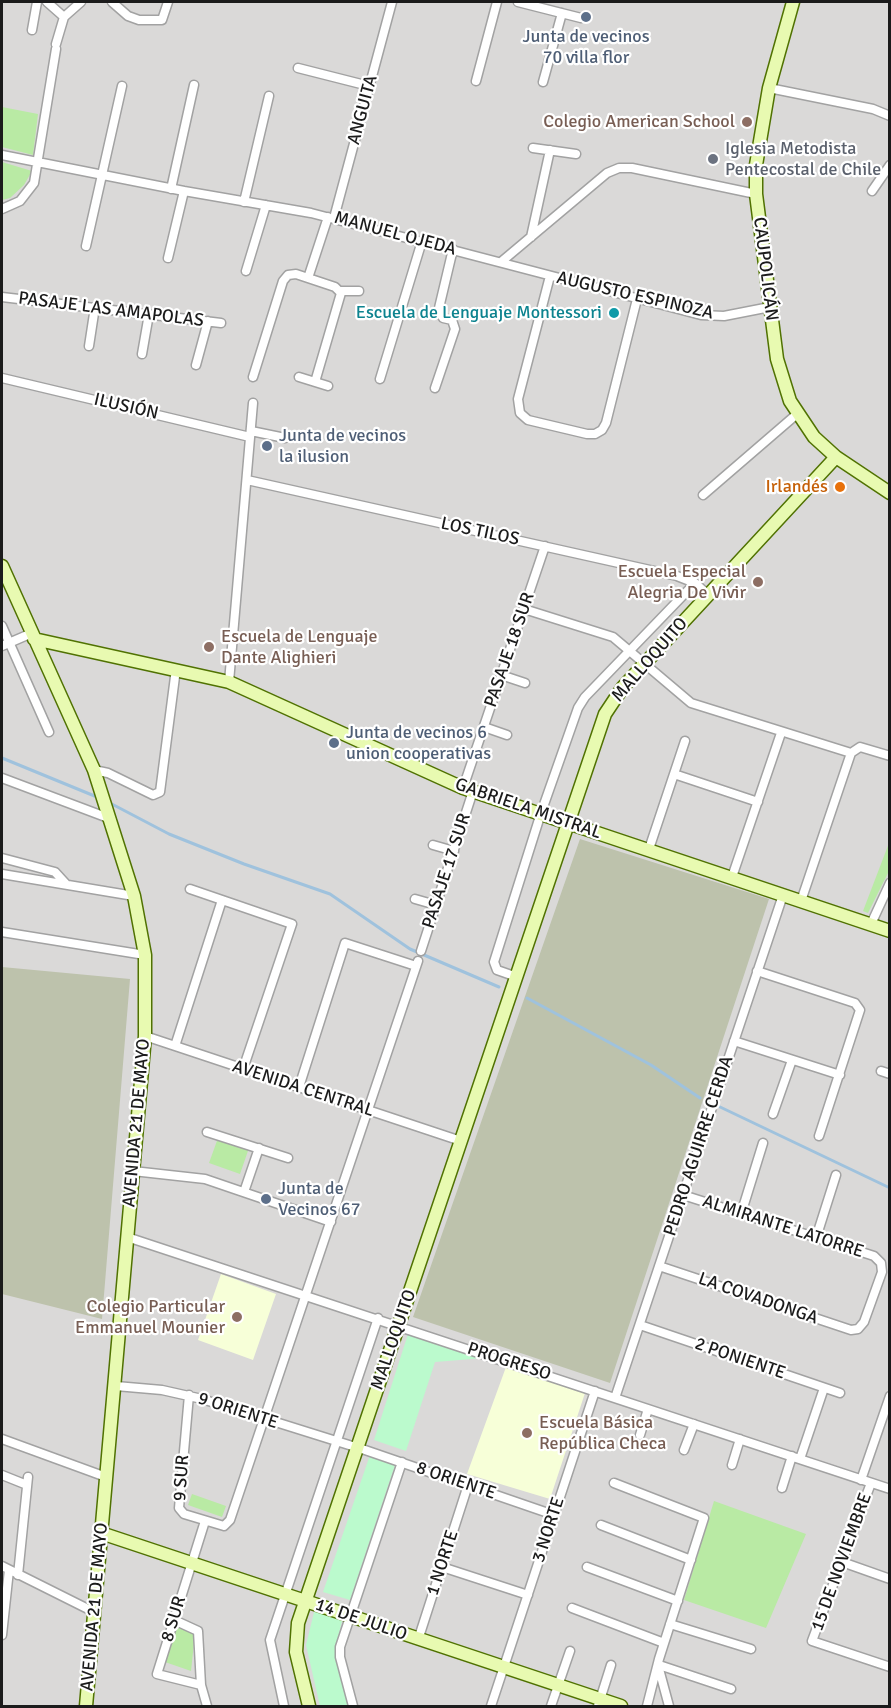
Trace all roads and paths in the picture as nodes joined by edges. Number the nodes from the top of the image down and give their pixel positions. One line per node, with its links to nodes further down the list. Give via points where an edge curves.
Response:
1 (37, 2): 13 (street)
2 (47, 2): 11 (street)
3 (81, 2): 11 (street)
4 (112, 2): 5 (street, via 128,16 162,20)
5 (168, 2)
6 (392, 2): 19 (street, ANGUITA)
7 (497, 2): 15 (street)
8 (518, 2): 10 (street)
9 (793, 2): 20 (street, CAUPOLICÁN)
10 (562, 13): 12 (street); 16 (street)
11 (64, 17): 27 (street)
12 (580, 18)
13 (32, 30)
14 (298, 68): 19 (street)
15 (476, 81)
16 (543, 82)
17 (194, 85): 30 (street)
18 (122, 86): 29 (street)
19 (369, 86): 37 (street, ANGUITA)
20 (769, 88): 22 (street); 33 (street, CAUPOLICÁN, via 756,165)
21 (269, 96): 34 (street)
22 (890, 116)
23 (533, 148): 24 (street)
24 (550, 150): 25 (street); 38 (street)
25 (576, 154)
26 (2, 155): 27 (street, MANUEL OJEDA)
27 (39, 163): 29 (street, MANUEL OJEDA); 36 (street, via 25,197)
28 (890, 165): 32 (street)
29 (101, 175): 30 (street, MANUEL OJEDA); 40 (street)
30 (171, 189): 31 (street, MANUEL OJEDA)
31 (184, 191): 34 (street, MANUEL OJEDA); 42 (street)
32 (872, 191)
33 (756, 194): 38 (street, via 619,168 607,173); 52 (street, CAUPOLICÁN)
34 (244, 202): 35 (street, MANUEL OJEDA)
35 (266, 205): 37 (street, MANUEL OJEDA); 44 (street)
36 (2, 209)
37 (331, 217): 39 (street, MANUEL OJEDA); 46 (street, ANGUITA)
38 (531, 237): 43 (street)
39 (422, 241): 41 (street, MANUEL OJEDA); 62 (street)
40 (86, 246)
41 (453, 249): 43 (street, MANUEL OJEDA); 65 (street, via 439,308 443,318 452,320 455,328)
42 (168, 258)
43 (501, 262): 45 (street, AUGUSTO ESPINOZA)
44 (246, 271)
45 (550, 276): 50 (street, AUGUSTO ESPINOZA); 50 (street, via 518,399 520,413 528,420 591,435 602,430)
46 (308, 278): 47 (street); 60 (street, via 292,274 284,281)
47 (340, 291): 48 (street); 63 (street)
48 (359, 291)
49 (2, 297): 51 (street, PASAJE LAS AMAPOLAS)
50 (637, 299): 52 (street, AUGUSTO ESPINOZA, via 709,316)
51 (95, 307): 53 (street, PASAJE LAS AMAPOLAS); 56 (street)
52 (770, 307): 67 (street, CAUPOLICÁN, via 780,374)
53 (149, 314): 54 (street, PASAJE LAS AMAPOLAS); 57 (street)
54 (208, 321): 55 (street, PASAJE LAS AMAPOLAS); 58 (street)
55 (221, 322)
56 (89, 346)
57 (142, 354)
58 (196, 365)
59 (299, 376): 63 (street)
60 (253, 377)
61 (2, 378): 68 (street, ILUSIÓN)
62 (380, 380)
63 (315, 382): 64 (street)
64 (328, 386)
65 (435, 388)
66 (253, 403): 68 (street)
67 (797, 414): 70 (street, CAUPOLICÁN); 73 (street)
68 (251, 434): 69 (street, ILUSIÓN); 71 (street)
69 (285, 438)
70 (836, 457): 72 (street, CAUPOLICÁN); 77 (street, MALLOQUITO)
71 (247, 480): 74 (street, LOS TILOS); 86 (street)
72 (890, 493)
73 (703, 495)
74 (545, 546): 76 (street, LOS TILOS); 78 (street, PASAJE 18 SUR)
75 (2, 566): 80 (street, AVENIDA 21 DE MAYO)
76 (694, 583): 77 (street, LOS TILOS); 82 (street, MALLOQUITO)
77 (708, 595): 83 (street, MALLOQUITO)
78 (524, 609): 82 (street, via 608,635); 85 (street, PASAJE 18 SUR)
79 (2, 626): 81 (street)
80 (33, 636): 81 (street); 84 (street, GABRIELA MISTRAL); 95 (street, AVENIDA 21 DE MAYO)
81 (5, 645): 89 (street)
82 (630, 650): 83 (street); 100 (street, MALLOQUITO, via 581,702)
83 (645, 663): 90 (street, via 687,702); 102 (street, MALLOQUITO, via 605,714)
84 (176, 669): 86 (street, GABRIELA MISTRAL); 95 (street, via 160,792 153,795)
85 (501, 675): 87 (street); 88 (street, PASAJE 18 SUR)
86 (229, 682): 98 (street, GABRIELA MISTRAL)
87 (525, 683)
88 (484, 727): 91 (street); 98 (street, PASAJE 18 SUR)
89 (49, 732)
90 (781, 733): 93 (street, via 785,731); 99 (street)
91 (507, 735)
92 (685, 741): 96 (street)
93 (851, 753): 94 (street, via 860,747); 116 (street)
94 (890, 756)
95 (94, 770): 101 (street, AVENIDA 21 DE MAYO)
96 (674, 774): 99 (street); 104 (street)
97 (2, 778): 101 (street)
98 (468, 789): 100 (street, GABRIELA MISTRAL); 105 (street, PASAJE 17 SUR)
99 (758, 802): 108 (street)
100 (541, 813): 102 (street, GABRIELA MISTRAL); 124 (street, MALLOQUITO, via 494,962 497,970)
101 (109, 814): 113 (street, AVENIDA 21 DE MAYO)
102 (569, 823): 104 (street, GABRIELA MISTRAL); 124 (street, MALLOQUITO)
103 (433, 844): 105 (street)
104 (648, 849): 108 (street, GABRIELA MISTRAL)
105 (454, 851): 117 (street, PASAJE 17 SUR)
106 (2, 858): 110 (street, via 55,872)
107 (2, 874): 110 (street)
108 (732, 878): 112 (street, GABRIELA MISTRAL)
109 (890, 883): 118 (street)
110 (66, 884): 113 (street)
111 (190, 889): 115 (street)
112 (783, 895): 116 (street, GABRIELA MISTRAL); 123 (street, PEDRO AGUIRRE CERDA)
113 (134, 896): 122 (street, AVENIDA 21 DE MAYO)
114 (415, 899): 117 (street)
115 (222, 900): 127 (street); 129 (street, via 292,924)
116 (801, 901): 118 (street, GABRIELA MISTRAL)
117 (436, 905): 121 (street, PASAJE 17 SUR)
118 (871, 924): 119 (street, GABRIELA MISTRAL)
119 (890, 931)
120 (2, 932): 122 (street)
121 (421, 951)
122 (145, 955): 125 (street, AVENIDA 21 DE MAYO)
123 (758, 971): 126 (street, PEDRO AGUIRRE CERDA); 130 (street, via 859,1007 860,1016)
124 (517, 977): 136 (street, MALLOQUITO)
125 (146, 1036): 127 (street, AVENIDA CENTRAL); 140 (street, AVENIDA 21 DE MAYO)
126 (734, 1041): 128 (street); 143 (street, PEDRO AGUIRRE CERDA)
127 (175, 1046): 129 (street, AVENIDA CENTRAL)
128 (792, 1060): 130 (street); 133 (street)
129 (243, 1069): 131 (street, AVENIDA CENTRAL)
130 (840, 1075): 135 (street)
131 (299, 1087): 132 (street, AVENIDA CENTRAL); 132 (street, via 345,943 417,963)
132 (369, 1111): 136 (street, AVENIDA CENTRAL); 145 (street)
133 (773, 1114)
134 (207, 1132): 138 (street)
135 (819, 1136)
136 (461, 1141): 151 (street, MALLOQUITO)
137 (763, 1143): 144 (street)
138 (259, 1148): 139 (street); 142 (street)
139 (288, 1158)
140 (133, 1171): 142 (street, via 205,1179); 146 (street, AVENIDA 21 DE MAYO)
141 (836, 1174): 147 (street)
142 (244, 1192): 145 (street)
143 (683, 1195): 144 (street, ALMIRANTE LATORRE); 148 (street, PEDRO AGUIRRE CERDA)
144 (741, 1214): 147 (street, ALMIRANTE LATORRE)
145 (332, 1222): 149 (street)
146 (127, 1237): 149 (street, PROGRESO); 154 (street, AVENIDA 21 DE MAYO)
147 (816, 1238): 153 (street, ALMIRANTE LATORRE, via 874,1256 881,1263 882,1272)
148 (659, 1266): 152 (street, PEDRO AGUIRRE CERDA); 153 (street, LA COVADONGA, via 848,1329)
149 (307, 1295): 150 (street, PROGRESO); 162 (street)
150 (378, 1318): 151 (street, PROGRESO); 167 (street)
151 (399, 1325): 156 (street, PROGRESO); 168 (street, MALLOQUITO)
152 (640, 1325): 155 (street, 2 PONIENTE); 160 (street, PEDRO AGUIRRE CERDA)
153 (858, 1329)
154 (116, 1386): 158 (street, 9 ORIENTE); 174 (street, AVENIDA 21 DE MAYO)
155 (824, 1388): 157 (street, 2 PONIENTE); 170 (street)
156 (595, 1391): 160 (street, PROGRESO); 181 (street, 3 NORTE)
157 (840, 1393)
158 (189, 1395): 162 (street, 9 ORIENTE); 182 (street, 9 SUR, via 179,1508 182,1513)
159 (890, 1396): 175 (street)
160 (615, 1398): 161 (street, PROGRESO)
161 (648, 1409): 163 (street, PROGRESO); 164 (street)
162 (264, 1420): 167 (street, 9 ORIENTE); 182 (street, 9 SUR, via 230,1520 226,1525)
163 (694, 1424): 166 (street, PROGRESO); 169 (street)
164 (640, 1435)
165 (2, 1439): 174 (street)
166 (740, 1439): 170 (street, PROGRESO); 172 (street)
167 (336, 1442): 168 (street, 9 ORIENTE); 193 (street)
168 (357, 1448): 171 (street, 8 ORIENTE); 196 (street, MALLOQUITO)
169 (684, 1450)
170 (796, 1458): 175 (street, PROGRESO); 179 (street)
171 (402, 1462): 178 (street, 8 ORIENTE); 199 (street)
172 (732, 1465)
173 (2, 1475): 191 (street, via 28,1481)
174 (106, 1477): 184 (street, AVENIDA 21 DE MAYO)
175 (861, 1480): 177 (street, PROGRESO)
176 (614, 1483): 185 (street, via 704,1518)
177 (871, 1483): 180 (street, PROGRESO); 187 (street, 15 DE NOVIEMBRE)
178 (468, 1485): 181 (street, 8 ORIENTE); 188 (street, 1 NORTE)
179 (782, 1488)
180 (890, 1489)
181 (554, 1515): 194 (street, 3 NORTE)
182 (205, 1521): 186 (street, 8 SUR)
183 (601, 1525): 185 (street)
184 (101, 1533): 186 (street, 14 DE JULIO); 198 (street, AVENIDA 21 DE MAYO)
185 (691, 1560): 195 (street)
186 (191, 1563): 193 (street, 14 DE JULIO); 200 (street, 8 SUR)
187 (842, 1563): 192 (street); 209 (street, 15 DE NOVIEMBRE, via 812,1641)
188 (442, 1567): 194 (street); 203 (street, 1 NORTE)
189 (587, 1567): 195 (street)
190 (5, 1568): 191 (street); 202 (street)
191 (18, 1575): 198 (street)
192 (890, 1579)
193 (285, 1595): 196 (street, 14 DE JULIO); 217 (street, via 270,1644)
194 (528, 1595): 210 (street, 3 NORTE)
195 (678, 1600): 201 (street)
196 (305, 1601): 199 (street, 14 DE JULIO); 218 (street, MALLOQUITO, via 295,1638)
197 (572, 1608): 204 (street)
198 (94, 1612): 215 (street, AVENIDA 21 DE MAYO)
199 (350, 1617): 203 (street, 14 DE JULIO); 219 (street, via 340,1652)
200 (174, 1620): 211 (street, via 198,1631); 211 (street, 8 SUR, via 157,1674)
201 (670, 1624): 204 (street); 205 (street)
202 (2, 1635)
203 (418, 1640): 210 (street, 14 DE JULIO)
204 (664, 1643): 208 (street)
205 (751, 1649)
206 (570, 1651): 212 (street)
207 (611, 1665): 214 (street)
208 (659, 1667): 213 (street); 223 (street); 224 (street)
209 (890, 1667)
210 (504, 1668): 212 (street, 14 DE JULIO); 220 (street, 3 NORTE)
211 (201, 1685): 216 (street)
212 (557, 1686): 214 (street, 14 DE JULIO); 221 (street)
213 (731, 1689)
214 (599, 1703): 222 (street, 14 DE JULIO)
215 (86, 1707)
216 (207, 1707)
217 (284, 1707)
218 (309, 1707)
219 (353, 1707)
220 (491, 1707)
221 (551, 1707)
222 (621, 1707)
223 (647, 1707)
224 (669, 1707)

